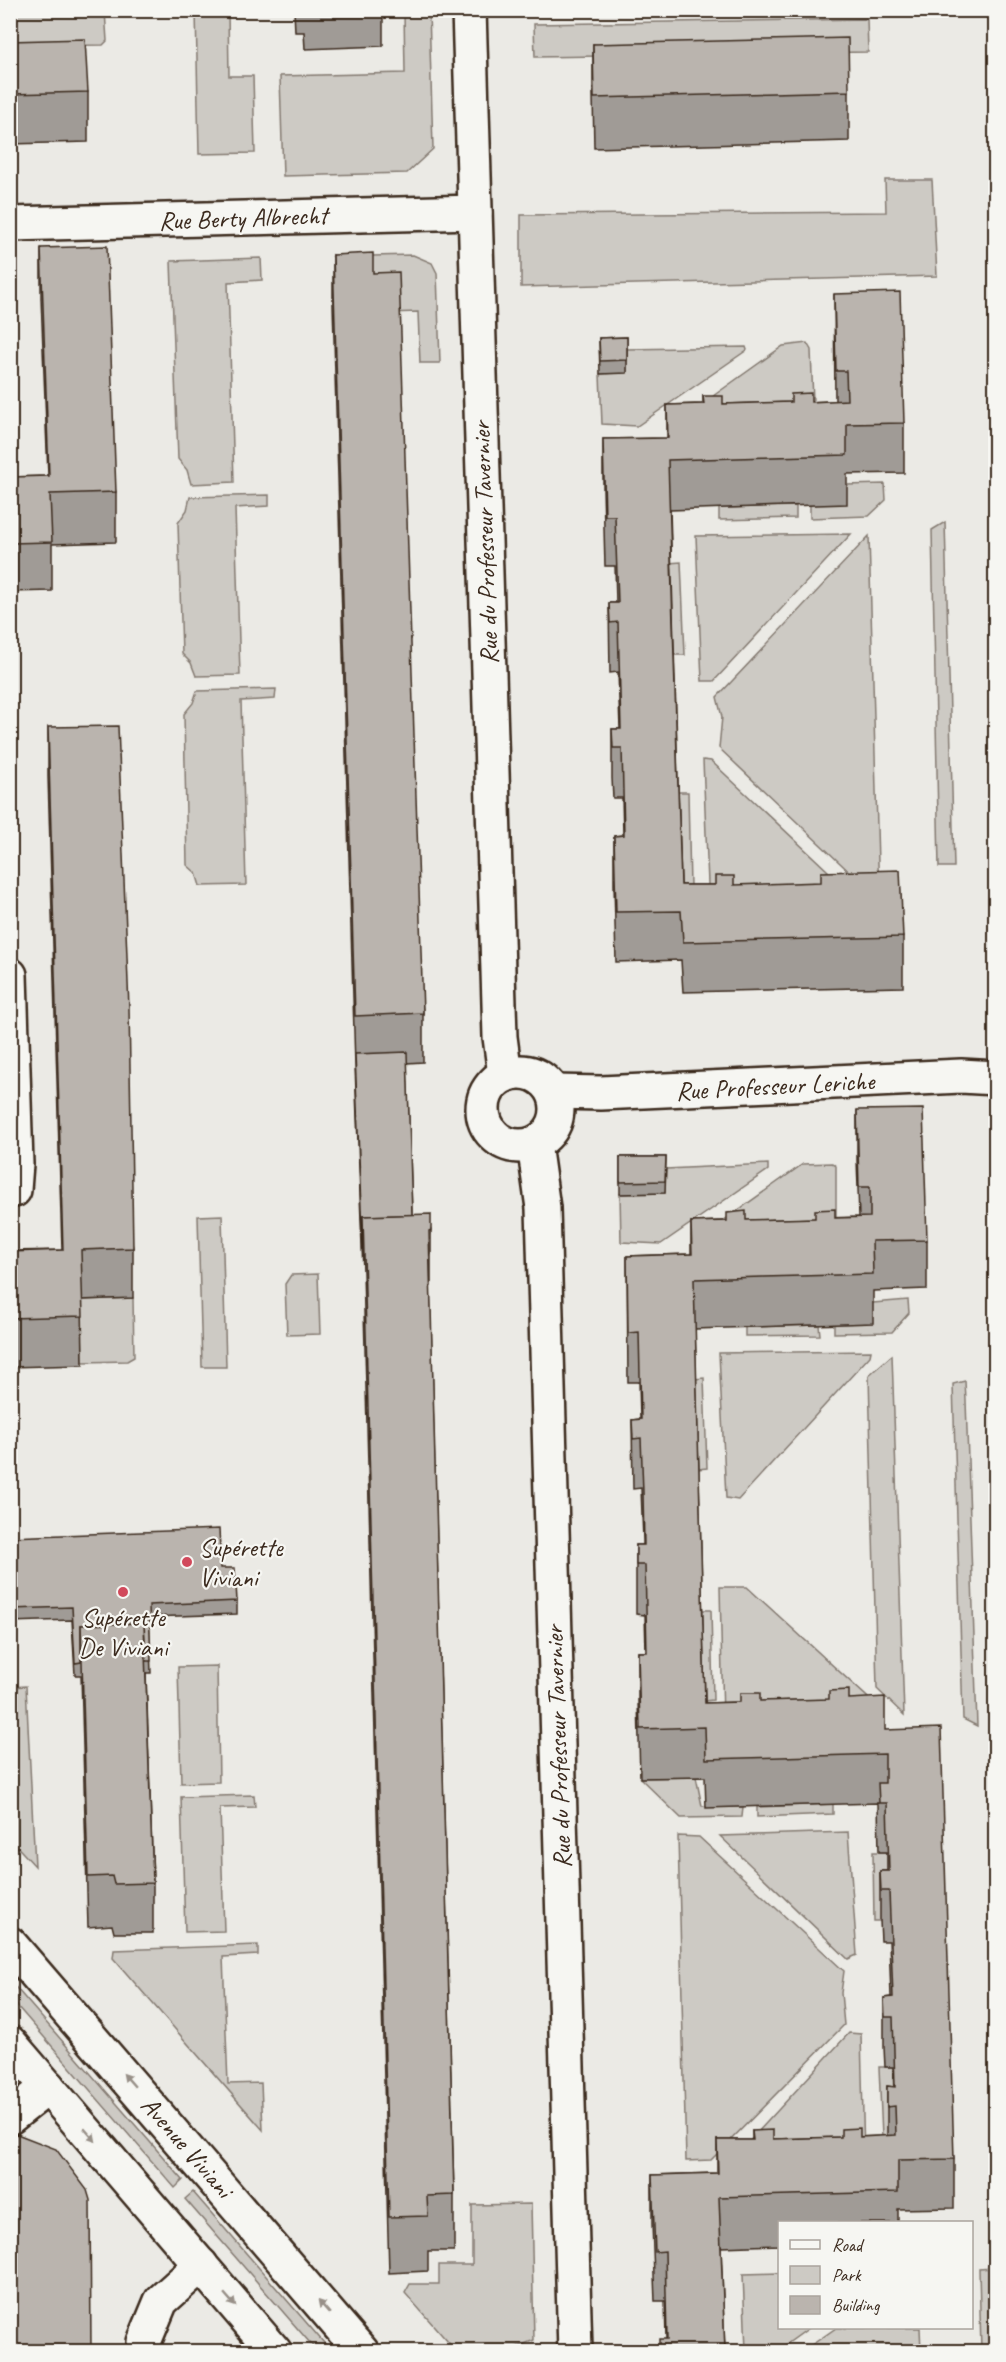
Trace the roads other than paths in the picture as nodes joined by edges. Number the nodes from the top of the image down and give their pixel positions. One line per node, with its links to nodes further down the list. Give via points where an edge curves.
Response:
1 (469, 10): 2 (street, Rue du Professeur Tavernier)
2 (475, 212): 3 (street, Rue Berty Albrecht); 5 (street, Rue du Professeur Tavernier, via 500,1037)
3 (10, 224)
4 (10, 975): 9 (street, via 16,1164 14,1190)
5 (505, 1075): 7 (street, via 528,1072); 8 (street, via 494,1082 483,1104 489,1130 509,1145)
6 (996, 1078): 7 (street, Rue Professeur Leriche, via 961,1076 613,1093)
7 (554, 1092): 8 (street, via 558,1117 545,1138)
8 (534, 1144): 18 (street, Rue du Professeur Tavernier, via 543,1208)
9 (10, 1190)
10 (10, 1944): 17 (street, Avenue Viviani, one-way to 10)
11 (10, 2043): 12 (street)
12 (48, 2087): 13 (street); 14 (street, one-way to 14)
13 (10, 2116)
14 (201, 2265): 15 (street, via 161,2301 144,2342); 16 (street, one-way to 16)
15 (144, 2352)
16 (275, 2352)
17 (362, 2352)
18 (575, 2352)

